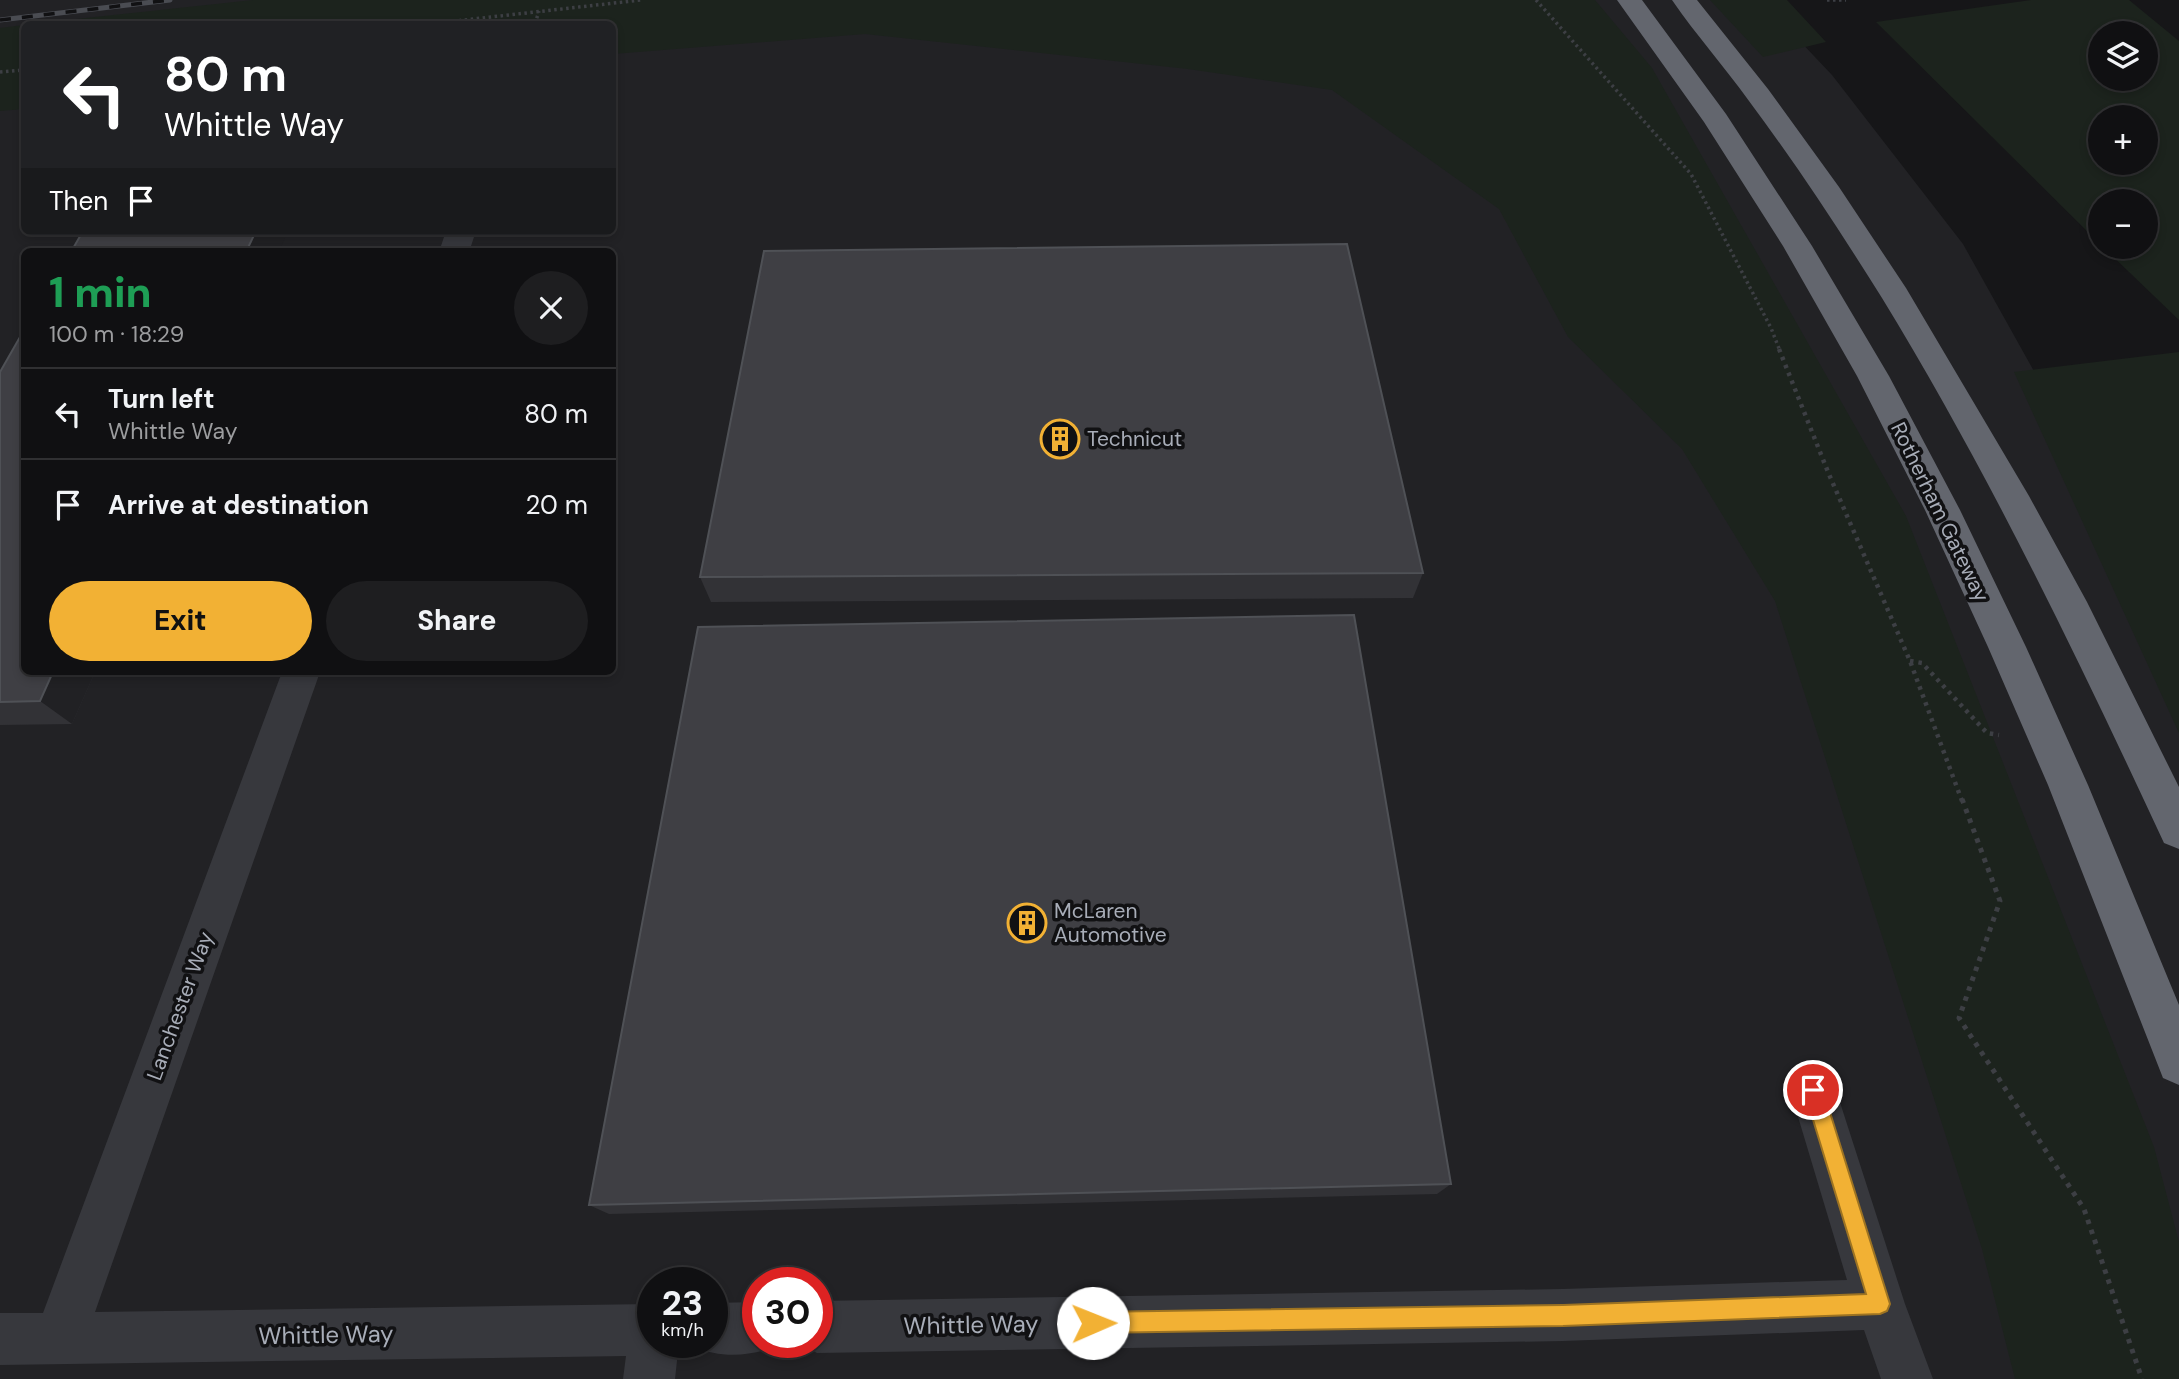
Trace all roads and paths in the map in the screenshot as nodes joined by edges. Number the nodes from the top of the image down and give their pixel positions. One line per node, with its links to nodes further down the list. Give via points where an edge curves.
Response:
1 (641, 0): 7 (path)
2 (1536, 0): 12 (path, via 1691,174 1771,328)
3 (1629, 0): 16 (highway, Rotherham Gateway, via 1714,117 1777,215 1842,320 1910,450 2011,655 2108,877)
4 (1684, 0): 15 (highway, via 1777,118 1842,212 1979,438 2123,709)
5 (1826, 0): 6 (path)
6 (1846, 0)
7 (540, 11): 8 (path); 9 (path)
8 (455, 21)
9 (536, 21)
10 (21, 70): 11 (path)
11 (0, 72)
12 (1910, 661): 14 (path, via 1922,663 1987,733); 26 (path, via 2000,901 1959,1018 2084,1209)
13 (300, 675): 22 (street, Lanchester Way)
14 (1999, 735)
15 (2179, 830)
16 (2179, 1062)
17 (1813, 1090): 18 (street)
18 (1880, 1304): 19 (street, Whittle Way, via 1563,1315); 25 (street)
19 (833, 1327)
20 (637, 1330): 22 (street, Whittle Way)
21 (0, 1339): 22 (street, Whittle Way)
22 (59, 1340)
23 (651, 1358): 24 (street)
24 (649, 1379)
25 (1907, 1379)
26 (2142, 1379)

